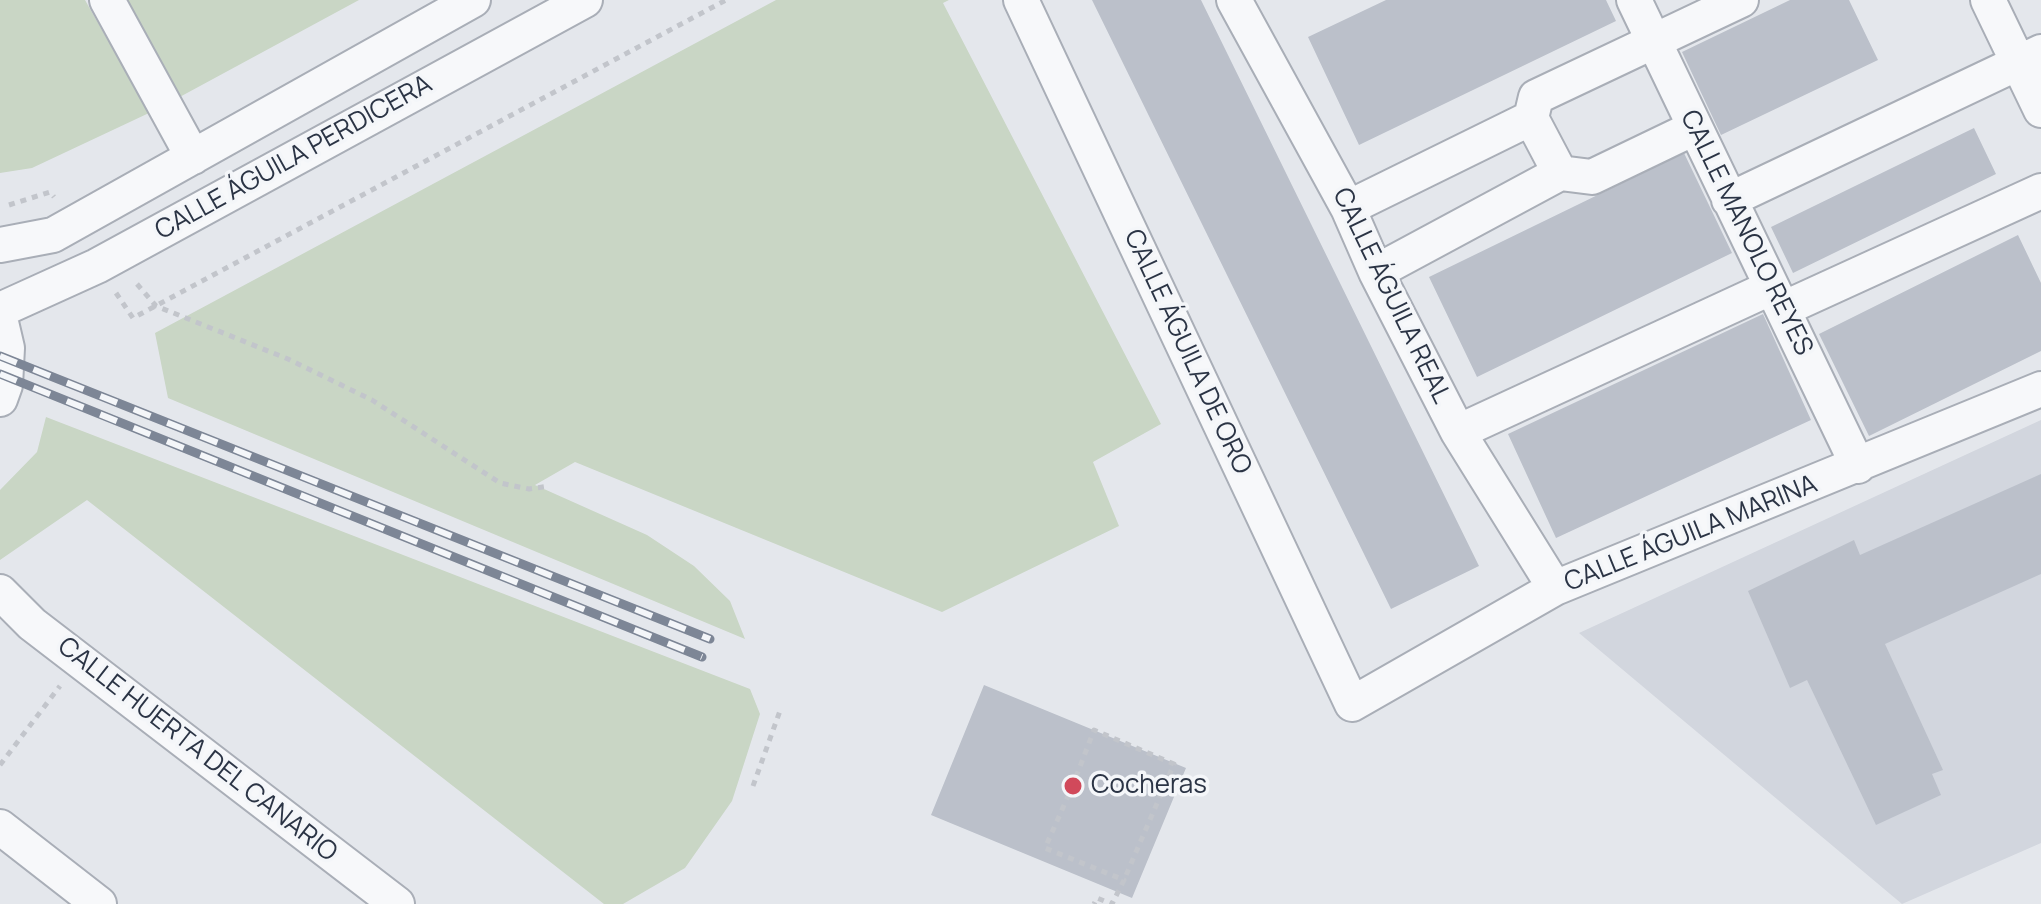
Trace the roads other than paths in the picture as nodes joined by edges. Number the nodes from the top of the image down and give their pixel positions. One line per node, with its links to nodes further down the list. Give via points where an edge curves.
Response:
1 (107, 0): 14 (street)
2 (473, 0): 14 (street, CALLE ÁGUILA PERDICERA)
3 (585, 0): 22 (street, CALLE ÁGUILA PERDICERA, via 97,266)
4 (1021, 0): 30 (street, CALLE ÁGUILA DE ORO)
5 (1234, 0): 18 (street, CALLE ÁGUILA REAL)
6 (1634, 0): 9 (street, CALLE MANOLO REYES)
7 (1741, 0): 9 (street)
8 (1988, 0): 10 (street)
9 (1654, 42): 12 (street, via 1536,97); 13 (street, CALLE MANOLO REYES)
10 (2030, 57): 11 (street); 17 (street)
11 (2041, 110)
12 (1531, 118): 15 (street); 18 (street)
13 (1694, 128): 15 (street, via 1592,177); 17 (street, CALLE MANOLO REYES)
14 (193, 157): 19 (street, CALLE ÁGUILA PERDICERA, via 53,235)
15 (1560, 173): 20 (street)
16 (2041, 191): 21 (street)
17 (1729, 200): 21 (street, CALLE MANOLO REYES)
18 (1348, 208): 20 (street, CALLE ÁGUILA REAL)
19 (0, 245)
20 (1376, 272): 26 (street, CALLE ÁGUILA REAL)
21 (1776, 298): 26 (street); 27 (street, CALLE MANOLO REYES)
22 (0, 310)
23 (0, 318): 25 (street, via 7,348)
24 (2041, 389): 27 (street, CALLE ÁGUILA MARINA)
25 (0, 399)
26 (1458, 432): 28 (street, CALLE ÁGUILA REAL)
27 (1858, 466): 28 (street, CALLE ÁGUILA MARINA)
28 (1555, 588): 30 (street, CALLE ÁGUILA MARINA)
29 (0, 592): 33 (street, CALLE HUERTA DEL CANARIO, via 32,624)
30 (1352, 704)
31 (0, 827): 32 (street)
32 (99, 904)
33 (397, 904)

